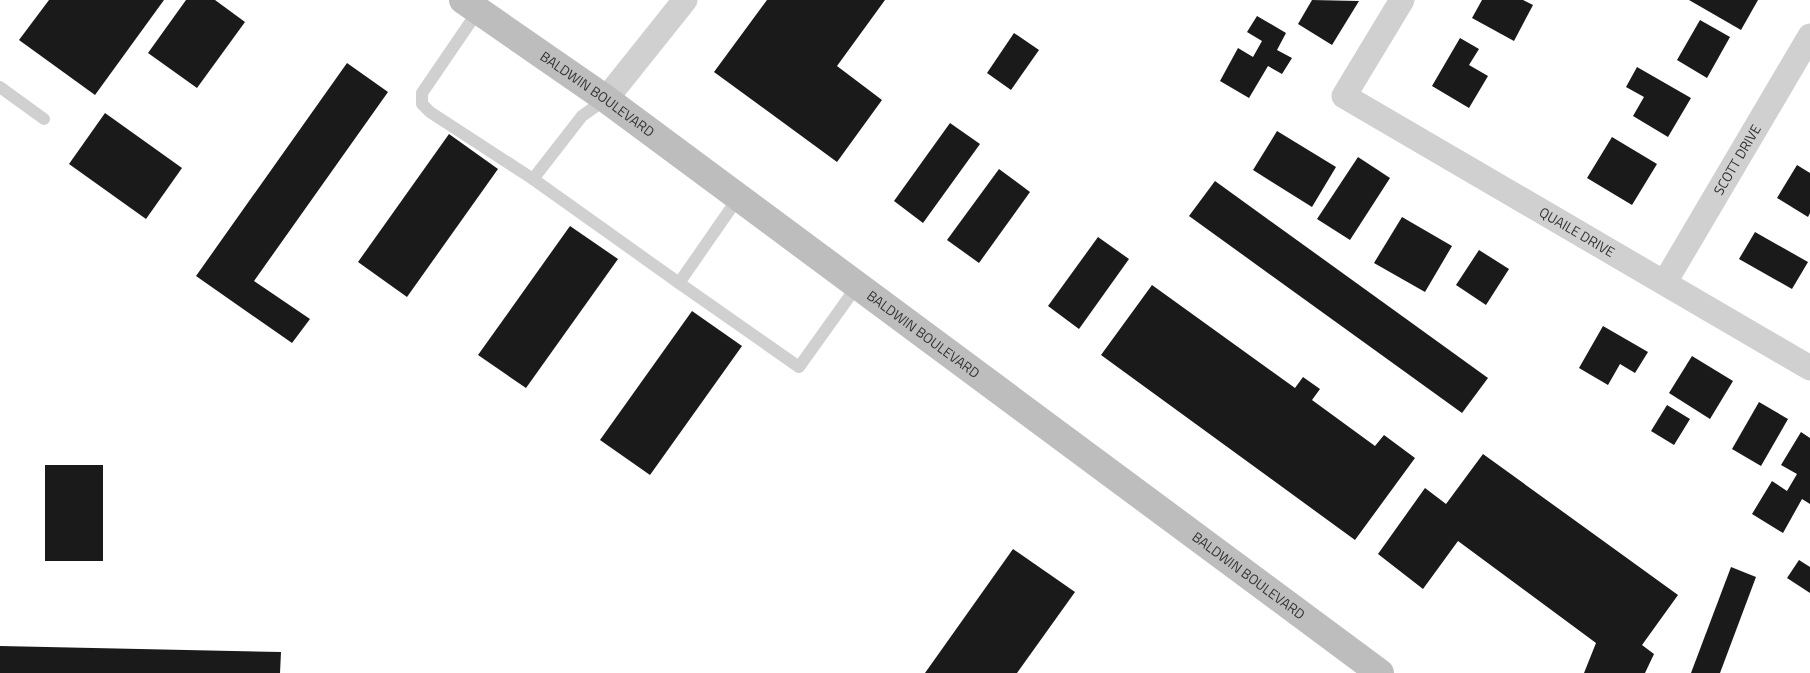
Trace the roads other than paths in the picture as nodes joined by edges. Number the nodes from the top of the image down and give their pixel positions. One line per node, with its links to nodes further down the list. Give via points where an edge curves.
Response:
1 (685, 0): 6 (street)
2 (1402, 0): 10 (street, QUAILE DRIVE, via 1344,96)
3 (470, 5): 6 (main road, BALDWIN BOULEVARD); 8 (lane, via 422,93 422,104)
4 (1810, 36): 10 (street, SCOTT DRIVE)
5 (0, 87): 7 (lane)
6 (606, 99): 8 (lane, via 582,116); 9 (main road, BALDWIN BOULEVARD)
7 (44, 119)
8 (533, 179): 11 (lane)
9 (738, 198): 11 (lane); 12 (main road, BALDWIN BOULEVARD)
10 (1665, 282): 13 (street, QUAILE DRIVE)
11 (679, 283): 12 (lane, via 798,368)
12 (857, 286): 14 (main road, BALDWIN BOULEVARD)
13 (1810, 368)
14 (1380, 673)

